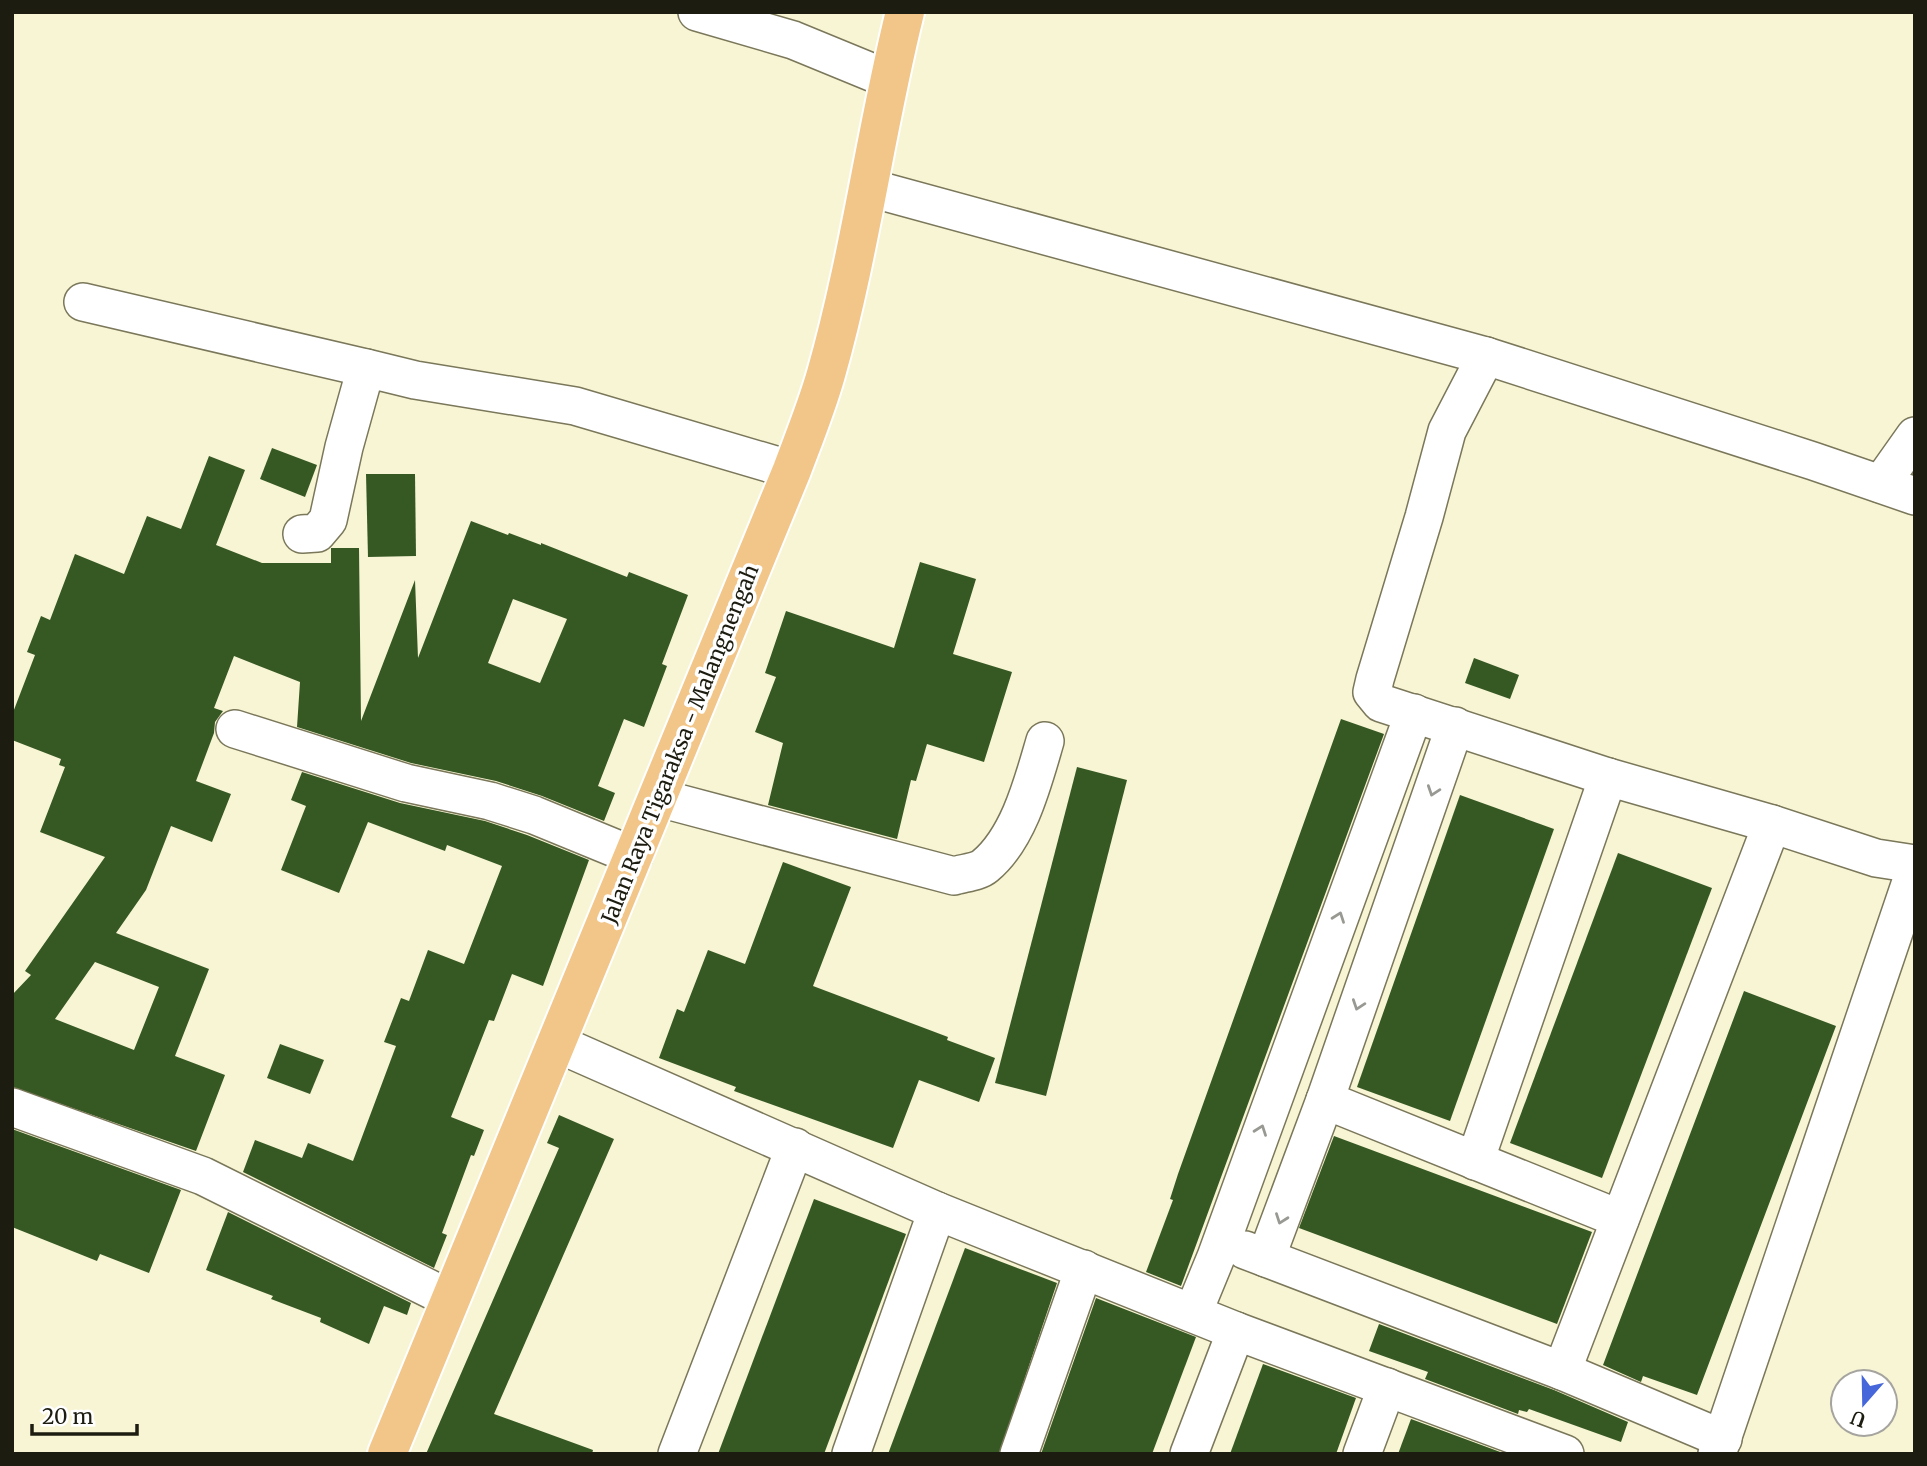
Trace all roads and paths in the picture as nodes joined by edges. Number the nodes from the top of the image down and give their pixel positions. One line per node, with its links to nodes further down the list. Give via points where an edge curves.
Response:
1 (697, 12): 3 (street, via 793,40)
2 (905, 12): 3 (main road, Jalan Raya Tigaraksa - Malangnengah)
3 (888, 79): 4 (main road, Jalan Raya Tigaraksa - Malangnengah)
4 (870, 188): 6 (street); 9 (main road, Jalan Raya Tigaraksa - Malangnengah, via 826,375)
5 (83, 302): 7 (street)
6 (1486, 356): 10 (street); 12 (street, via 1447,430 1372,692 1381,703)
7 (366, 368): 9 (street, via 575,406); 11 (street, via 328,520 317,533)
8 (1915, 436): 10 (street)
9 (792, 470): 17 (main road, Jalan Raya Tigaraksa - Malangnengah)
10 (1898, 490)
11 (302, 534)
12 (1414, 713): 13 (street); 29 (street, one-way to 12)
13 (1455, 726): 16 (street); 23 (street, one-way to 23)
14 (235, 729): 19 (street, via 406,783 534,815)
15 (1045, 741): 17 (street, via 1027,802 1002,846 983,868 954,876)
16 (1608, 777): 18 (street); 26 (street)
17 (659, 798): 19 (main road, Jalan Raya Tigaraksa - Malangnengah)
18 (1772, 824): 20 (street, via 1876,858); 28 (street)
19 (634, 856): 22 (main road, Jalan Raya Tigaraksa - Malangnengah)
20 (1915, 864)
21 (1915, 870): 37 (street)
22 (555, 1043): 25 (street); 32 (main road, Jalan Raya Tigaraksa - Malangnengah)
23 (1325, 1100): 26 (street); 30 (street, one-way to 30)
24 (12, 1107): 32 (street, via 203,1176)
25 (795, 1147): 27 (street); 40 (street)
26 (1475, 1161): 28 (street)
27 (937, 1211): 31 (street); 41 (street)
28 (1620, 1219): 35 (street)
29 (1222, 1241): 30 (street); 33 (street)
30 (1266, 1258): 35 (street)
31 (1084, 1269): 33 (street); 42 (street)
32 (450, 1298): 39 (main road, Jalan Raya Tigaraksa - Malangnengah)
33 (1193, 1313): 34 (street)
34 (1236, 1331): 36 (street); 43 (street)
35 (1562, 1371): 37 (street)
36 (1387, 1387): 38 (street); 44 (street)
37 (1720, 1446)
38 (1548, 1451)
39 (387, 1454)
40 (677, 1454)
41 (851, 1454)
42 (1019, 1454)
43 (1189, 1454)
44 (1362, 1454)

